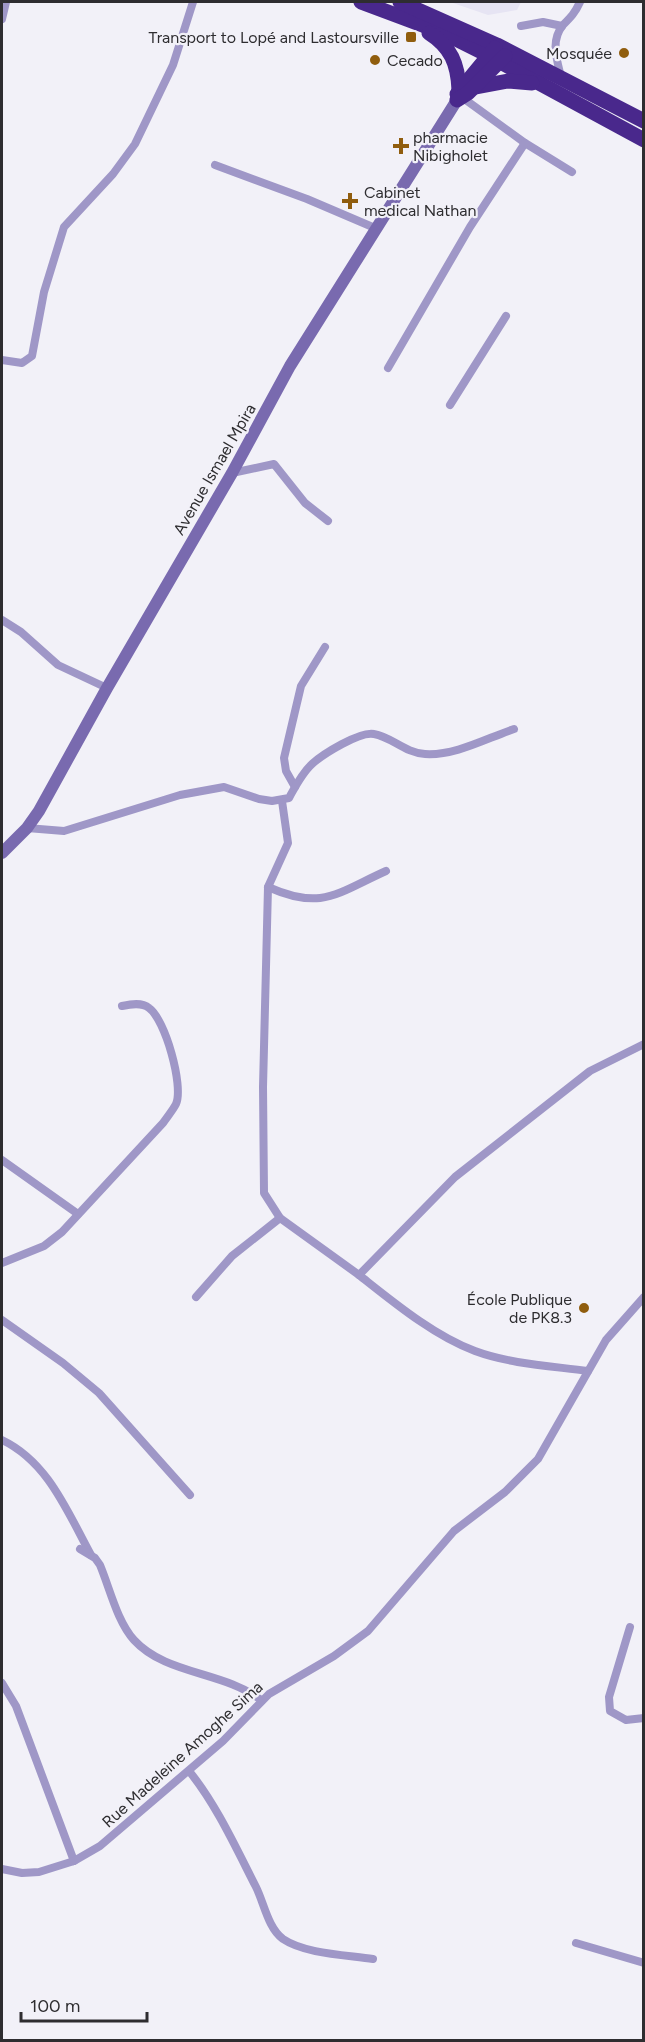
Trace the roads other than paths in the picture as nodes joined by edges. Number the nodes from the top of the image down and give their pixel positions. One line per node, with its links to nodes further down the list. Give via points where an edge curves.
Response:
1 (6, 2): 6 (street)
2 (193, 2): 20 (street, via 173,65 135,144 64,227 44,292 32,356 22,363)
3 (361, 2): 5 (highway)
4 (580, 2): 8 (street, via 574,16)
5 (402, 9): 9 (highway); 12 (highway, via 449,50)
6 (2, 19)
7 (521, 26): 8 (street, via 543,22)
8 (562, 26): 10 (street, via 555,53)
9 (499, 53): 10 (highway); 11 (highway); 12 (highway)
10 (561, 77): 13 (highway)
11 (539, 84): 12 (highway, via 508,81); 14 (highway)
12 (463, 94): 15 (street); 18 (main road, Avenue Ismael Mpira)
13 (644, 121)
14 (644, 140)
15 (525, 143): 17 (street); 21 (street, via 470,227)
16 (215, 165): 18 (street)
17 (572, 172)
18 (375, 228): 23 (main road, Avenue Ismael Mpira, via 290,366)
19 (506, 316): 22 (street)
20 (2, 360)
21 (388, 368)
22 (450, 405)
23 (232, 473): 24 (street, via 274,464 305,502); 27 (main road, Avenue Ismael Mpira)
24 (328, 521)
25 (2, 620): 27 (street, via 58,665)
26 (325, 647): 29 (street, via 301,686 284,758)
27 (107, 688): 31 (main road, Avenue Ismael Mpira)
28 (514, 729): 29 (street, via 461,748 426,754 399,747 378,735 361,735 312,764)
29 (295, 787): 30 (street, via 289,798)
30 (282, 801): 31 (street, via 259,799 224,787 180,795 64,831); 34 (street, via 288,843)
31 (27, 828): 32 (main road, Avenue Ismael Mpira)
32 (2, 853)
33 (386, 871): 34 (street, via 320,899 304,900)
34 (268, 887): 39 (street, via 263,1166 264,1193)
35 (122, 1006): 38 (street, via 148,1006 160,1019 176,1080 177,1103)
36 (644, 1044): 41 (street, via 590,1071 455,1177)
37 (2, 1160): 38 (street)
38 (78, 1214): 40 (street, via 44,1246)
39 (280, 1218): 41 (street); 42 (street, via 232,1256)
40 (2, 1263)
41 (359, 1275): 45 (street, via 400,1306 472,1350)
42 (196, 1297)
43 (644, 1297): 45 (street, Rue Madeleine Amoghe Sima, via 616,1326)
44 (2, 1320): 47 (street, via 99,1393)
45 (588, 1371): 52 (street, Rue Madeleine Amoghe Sima, via 557,1430 526,1473 454,1531 368,1631)
46 (2, 1440): 49 (street, via 18,1448 40,1468)
47 (190, 1495)
48 (80, 1549): 49 (street)
49 (91, 1555): 52 (street, via 100,1565 125,1626 144,1650 173,1665 231,1682)
50 (630, 1627): 53 (street, via 609,1697 610,1711 626,1720)
51 (2, 1683): 55 (street, via 16,1706)
52 (261, 1700): 54 (street, Rue Madeleine Amoghe Sima)
53 (644, 1718)
54 (189, 1771): 55 (street, Rue Madeleine Amoghe Sima, via 112,1838); 58 (street, via 206,1795 281,1938 292,1944)
55 (74, 1861): 56 (street, Rue Madeleine Amoghe Sima, via 39,1872)
56 (2, 1869)
57 (576, 1943): 59 (street)
58 (373, 1959)
59 (644, 1964)

